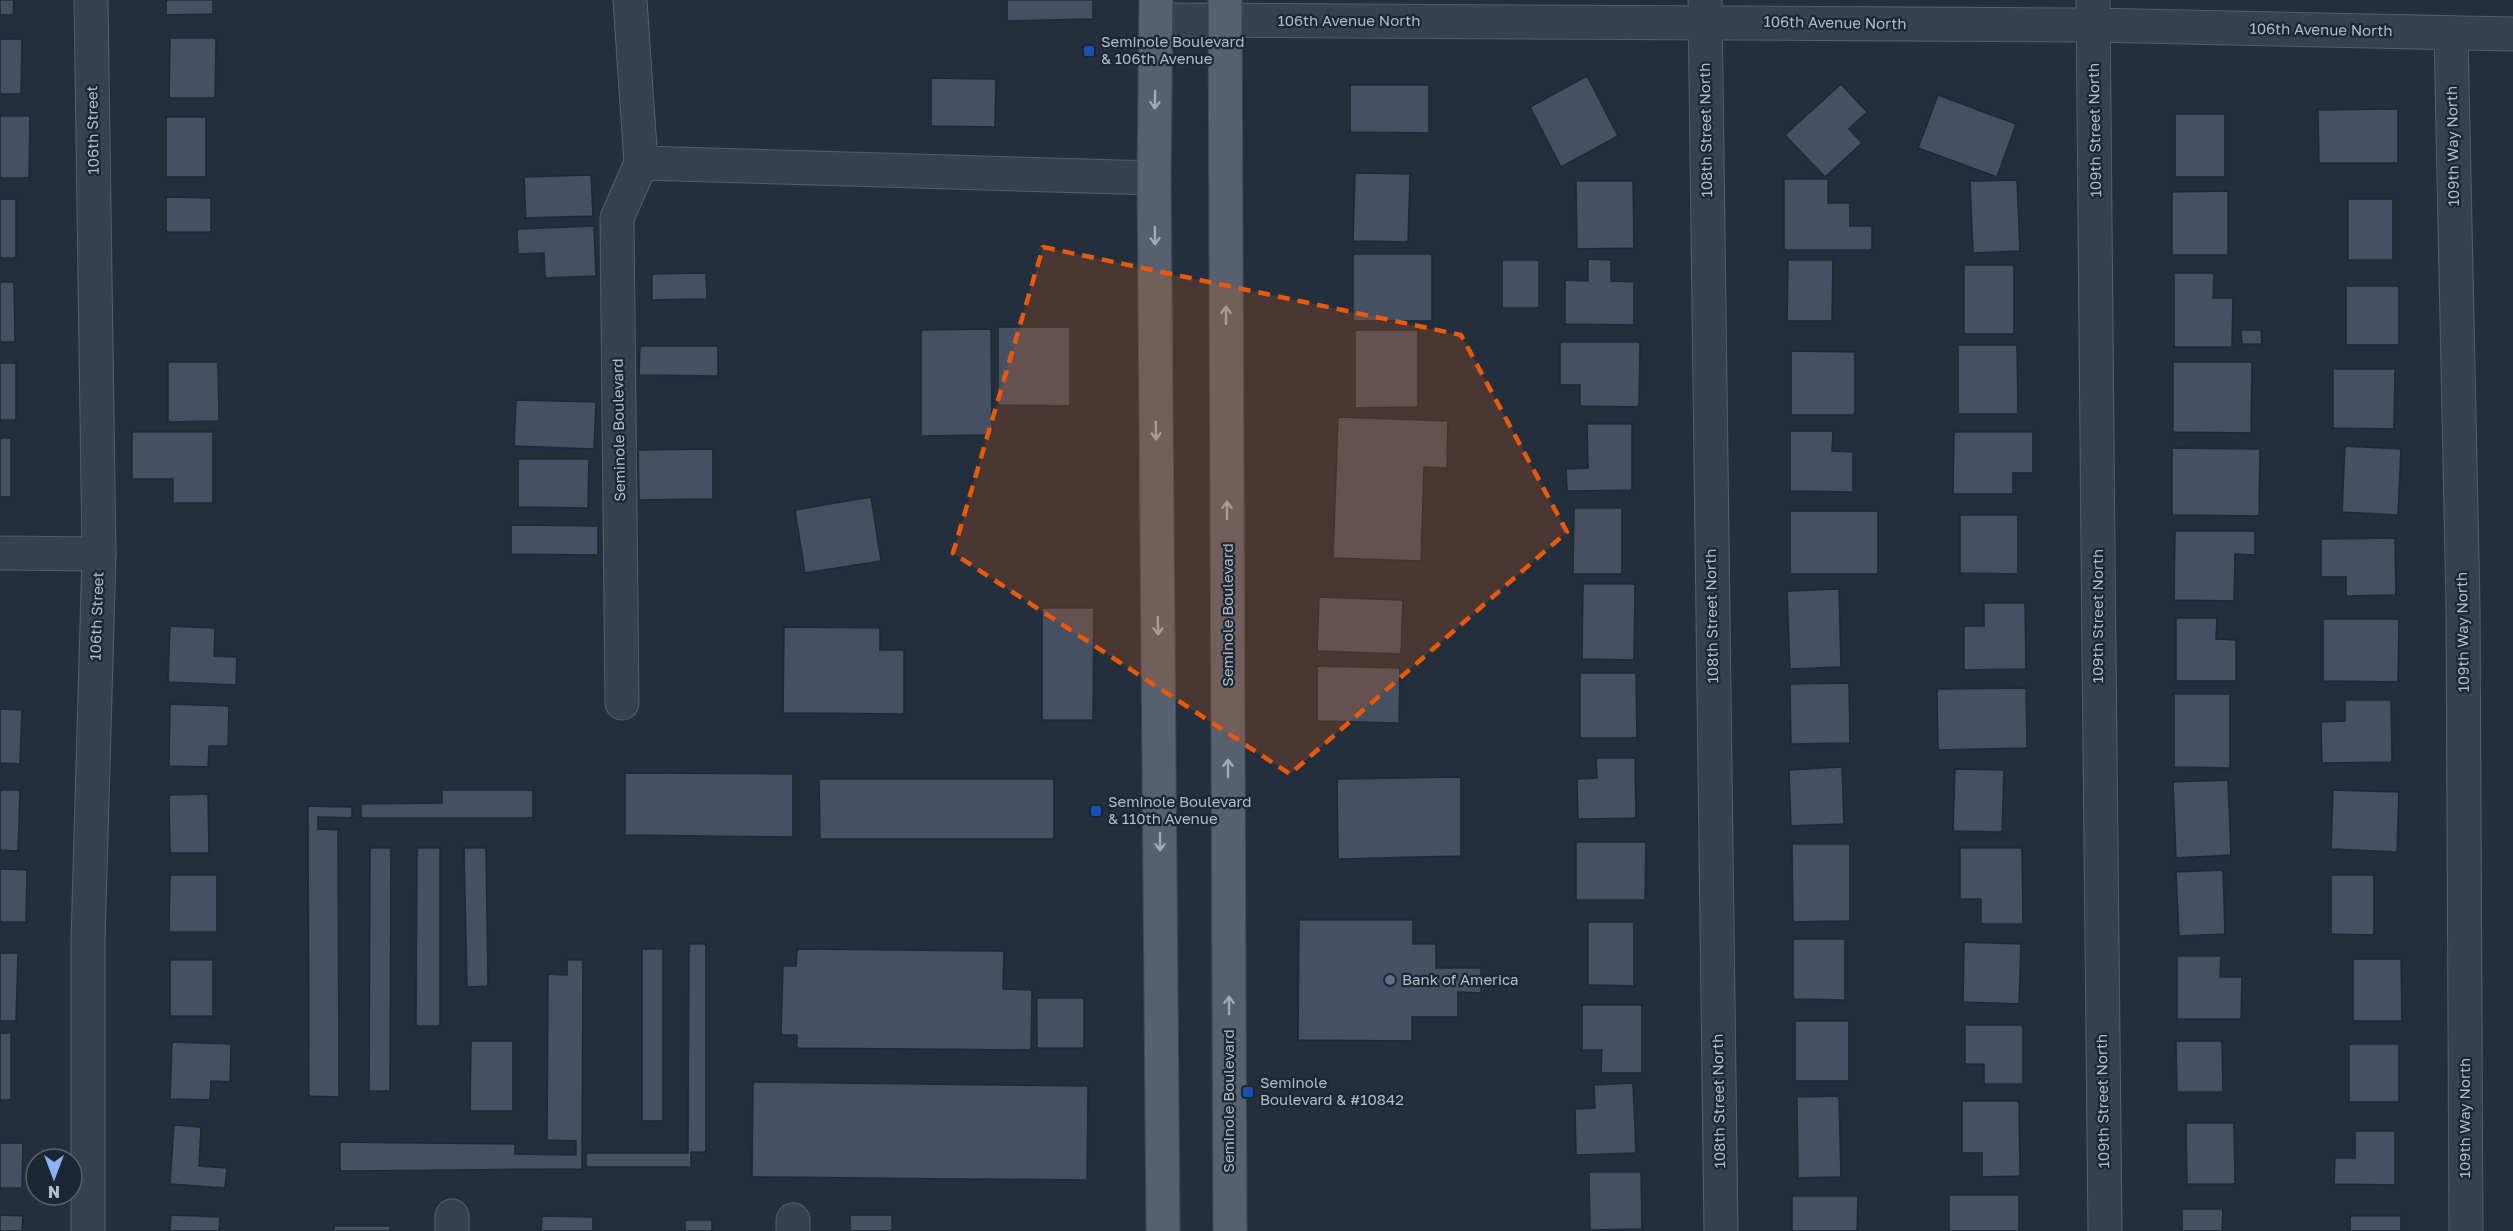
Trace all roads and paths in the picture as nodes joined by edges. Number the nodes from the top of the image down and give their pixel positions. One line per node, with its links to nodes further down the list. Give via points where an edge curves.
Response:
1 (91, 0): 12 (street, 106th Street)
2 (630, 0): 9 (street, Seminole Boulevard)
3 (1156, 10): 4 (street, 106th Avenue North); 10 (main road, one-way to 10)
4 (1225, 10): 5 (street, 106th Avenue North); 16 (main road, Seminole Boulevard, one-way to 4)
5 (1705, 11): 6 (street, 106th Avenue North); 17 (street, 108th Street North)
6 (2093, 12): 7 (street, 106th Avenue North); 18 (street, 109th Street North)
7 (2451, 33): 8 (street, 106th Avenue North); 19 (street, 109th Way North, via 2463,606)
8 (2513, 34)
9 (641, 163): 10 (street); 13 (street, Seminole Boulevard, via 617,218)
10 (1154, 178): 15 (main road, one-way to 15)
11 (0, 553): 12 (street)
12 (99, 554): 14 (street, 106th Street, via 88,941)
13 (622, 702)
14 (88, 1231)
15 (1163, 1231)
16 (1230, 1231)
17 (1721, 1231)
18 (2105, 1231)
19 (2466, 1231)

